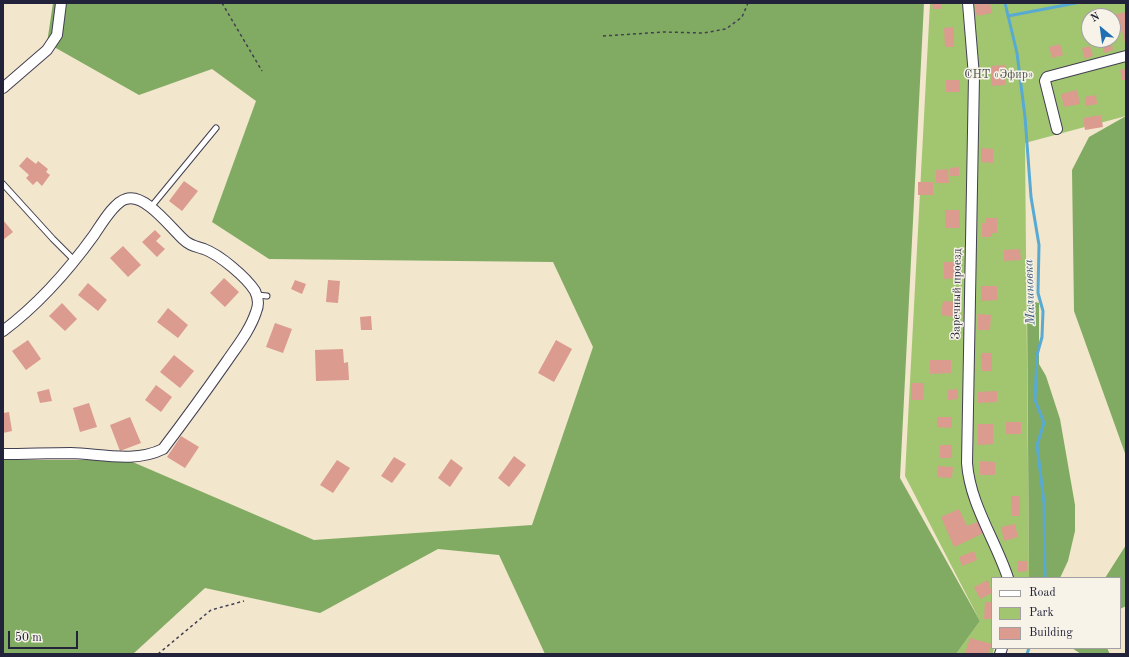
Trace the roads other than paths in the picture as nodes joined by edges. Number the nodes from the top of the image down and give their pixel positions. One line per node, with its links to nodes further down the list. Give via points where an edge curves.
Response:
1 (61, 3): 4 (street, via 57,35 47,50)
2 (968, 3): 14 (street, Заречный проезд, via 974,84 968,475 975,500)
3 (1126, 56): 6 (street, via 1047,77 1045,81)
4 (3, 88)
5 (216, 128): 8 (lane)
6 (1057, 129)
7 (3, 184): 9 (lane)
8 (151, 206): 9 (street, via 131,198 124,199 113,208); 10 (street, via 190,246 204,249 230,265)
9 (75, 261): 12 (street, via 55,285)
10 (256, 294): 11 (lane); 13 (street, via 257,310 247,331 163,449 154,454 136,457 72,453)
11 (268, 296)
12 (3, 331)
13 (3, 454)
14 (1008, 577)

